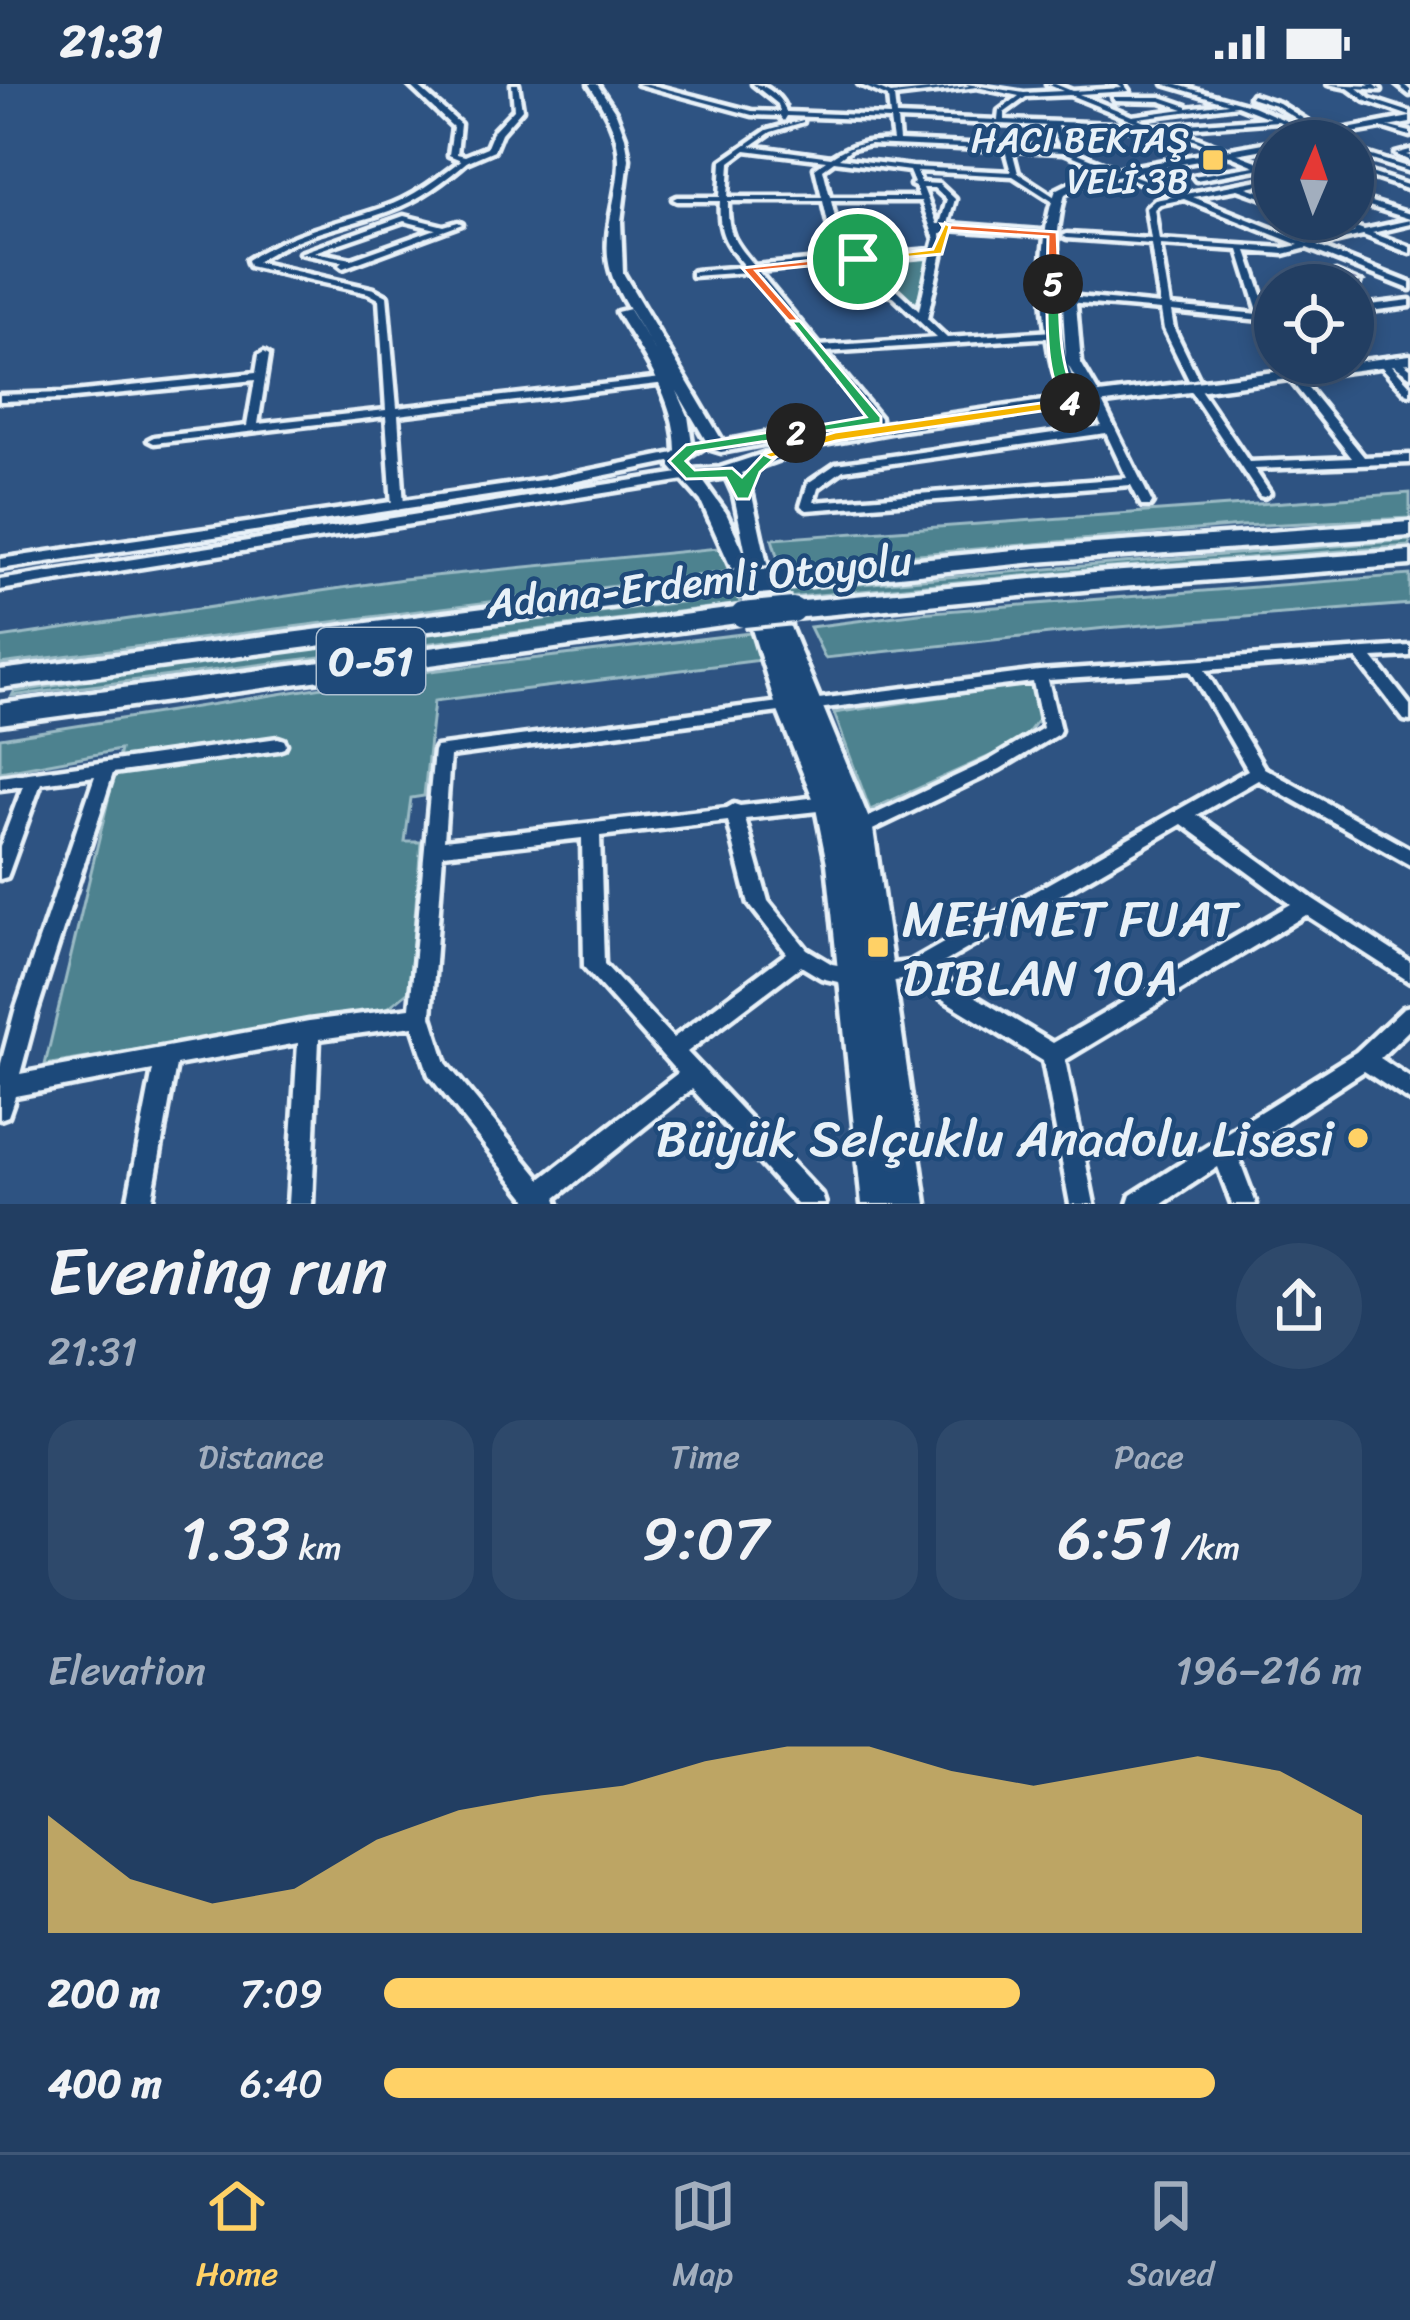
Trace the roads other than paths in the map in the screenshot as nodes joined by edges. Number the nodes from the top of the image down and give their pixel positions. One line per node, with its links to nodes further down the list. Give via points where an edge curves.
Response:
1 (411, 84): 48 (street, via 457,126 453,155)
2 (515, 84): 48 (street, via 518,110 491,148)
3 (589, 84): 109 (main road, via 614,148 603,265); 117 (main road, via 626,148 617,273)
4 (641, 84): 25 (street)
5 (756, 84): 32 (street, via 781,103)
6 (862, 84): 19 (street)
7 (1050, 84): 16 (street)
8 (1120, 84): 14 (street, via 1127,90)
9 (1168, 84): 23 (street)
10 (1331, 84): 15 (street)
11 (1370, 84): 15 (street, via 1379,89)
12 (1399, 84): 17 (street)
13 (971, 86): 18 (street); 19 (street)
14 (1101, 87): 16 (street)
15 (1349, 87): 31 (street)
16 (1068, 91): 18 (street); 21 (street)
17 (1410, 93)
18 (1024, 95): 22 (street)
19 (890, 96): 28 (street)
20 (1252, 96): 33 (street)
21 (1092, 99): 22 (street); 26 (street, via 1161,99); 29 (street)
22 (1015, 101): 34 (street)
23 (1239, 103): 24 (street); 30 (street)
24 (1206, 108): 26 (street); 35 (street)
25 (729, 109): 32 (street); 40 (street)
26 (1192, 110): 29 (street)
27 (1063, 113): 29 (street)
28 (891, 118): 32 (street); 34 (street); 42 (street)
29 (1133, 118): 38 (street)
30 (1280, 119): 35 (street)
31 (1410, 119): 37 (main road)
32 (785, 120): 40 (street)
33 (1302, 120)
34 (1001, 122): 36 (street)
35 (1241, 122): 38 (street)
36 (1053, 124): 38 (street); 45 (street)
37 (1383, 126): 39 (main road); 41 (street)
38 (1160, 128): 47 (street)
39 (1374, 128)
40 (769, 131): 44 (street)
41 (1410, 134)
42 (896, 142): 43 (street); 49 (street, via 858,144)
43 (1007, 146): 45 (street); 58 (street)
44 (747, 148): 49 (street); 67 (street, via 726,161)
45 (1065, 150): 57 (street)
46 (1254, 150): 47 (main road)
47 (1231, 154): 53 (street); 57 (main road)
48 (466, 159): 91 (street, via 427,190 251,260)
49 (833, 159): 55 (street); 69 (street, via 819,168)
50 (1374, 159): 51 (street)
51 (1377, 160): 52 (street); 56 (street)
52 (1374, 161)
53 (1254, 163)
54 (1254, 167): 60 (street)
55 (912, 169): 58 (street); 62 (street)
56 (1410, 170)
57 (1122, 173): 66 (street); 71 (main road, via 1066,186); 78 (main road, via 1070,193)
58 (1015, 174): 71 (street)
59 (1374, 175): 64 (street)
60 (1196, 178)
61 (1254, 181): 63 (street)
62 (915, 185): 70 (street); 75 (street, via 936,186 951,199)
63 (1237, 186): 65 (street); 66 (street)
64 (1410, 188)
65 (1254, 192)
66 (1182, 196): 81 (street, via 1150,208); 82 (street)
67 (723, 199): 68 (street); 69 (street); 88 (street, via 724,224)
68 (677, 200)
69 (825, 200): 70 (street); 86 (street, via 835,236)
70 (921, 200): 75 (street)
71 (1055, 201): 78 (main road)
72 (1374, 206): 73 (street)
73 (1410, 220): 77 (street)
74 (458, 224): 76 (street)
75 (939, 226): 78 (street); 85 (street)
76 (441, 228): 87 (street); 87 (street, via 404,218 304,253)
77 (1374, 230)
78 (1060, 235): 81 (street); 93 (main road); 99 (main road)
79 (1374, 237): 84 (street)
80 (1333, 240): 82 (street)
81 (1155, 242): 83 (street); 95 (street)
82 (1307, 246): 83 (street); 92 (street)
83 (1243, 248): 90 (street)
84 (1410, 250)
85 (938, 252): 86 (street); 98 (street)
86 (858, 259): 88 (street); 98 (street)
87 (349, 261): 91 (street)
88 (747, 268): 89 (street); 101 (street)
89 (695, 274)
90 (1254, 276)
91 (318, 277): 115 (street, via 384,298)
92 (1410, 286)
93 (1068, 299): 95 (street); 113 (main road)
94 (1410, 303): 96 (street)
95 (1166, 307): 97 (street); 110 (street)
96 (1374, 307)
97 (1254, 315)
98 (922, 320): 100 (street)
99 (1054, 334): 100 (street); 113 (main road)
100 (944, 340): 101 (street)
101 (817, 349): 116 (street)
102 (1410, 349): 103 (main road)
103 (1374, 353)
104 (264, 355): 108 (street)
105 (1396, 362): 107 (street); 112 (street)
106 (1254, 372): 110 (main road)
107 (1410, 373)
108 (260, 376): 114 (street); 118 (street)
109 (662, 381): 115 (street); 123 (main road, via 686,435)
110 (1193, 383): 113 (main road); 127 (street)
111 (1303, 384): 126 (street)
112 (1410, 391)
113 (1081, 397): 116 (main road); 119 (street); 124 (main road)
114 (0, 398)
115 (388, 412): 118 (street); 136 (street)
116 (876, 420): 121 (main road)
117 (707, 427): 121 (main road); 122 (main road)
118 (252, 428): 120 (street)
119 (1109, 429): 130 (street); 130 (street, via 840,466 812,486 807,506)
120 (154, 440)
121 (753, 441): 122 (main road)
122 (719, 446): 123 (main road); 128 (main road, via 737,454)
123 (681, 454): 129 (main road, via 679,467); 136 (street)
124 (770, 454): 128 (main road); 133 (main road, via 752,470)
125 (1410, 459): 126 (street)
126 (1361, 461): 127 (street)
127 (1247, 466): 132 (street)
128 (736, 468): 129 (main road); 133 (main road)
129 (692, 475): 131 (street); 134 (main road)
130 (1133, 481): 135 (street)
131 (646, 482): 134 (street); 140 (street)
132 (1264, 493)
133 (743, 495): 141 (main road)
134 (708, 497): 141 (main road)
135 (1146, 503)
136 (398, 506): 139 (street)
137 (1410, 529): 141 (highway, Adana-Erdemli Otoyolu / O-51, via 1036,555)
138 (1410, 558): 141 (highway, Adana-Erdemli Otoyolu / O-51)
139 (0, 564)
140 (0, 584)
141 (761, 598): 146 (highway, Adana-Erdemli Otoyolu / O-51); 147 (main road); 148 (highway, Adana-Erdemli Otoyolu / O-51)
142 (1410, 651): 143 (street)
143 (1361, 654): 144 (street); 149 (street)
144 (1195, 665): 145 (street); 152 (street)
145 (1039, 676): 147 (street); 159 (street, via 1052,730)
146 (0, 679)
147 (798, 705): 155 (main road); 159 (main road); 160 (street, via 442,751)
148 (0, 715)
149 (1410, 716)
150 (278, 744): 151 (street)
151 (106, 768): 153 (street); 177 (street)
152 (1258, 772): 157 (street); 161 (street)
153 (34, 779): 154 (street); 162 (street)
154 (0, 783)
155 (827, 803): 156 (street); 167 (main road)
156 (734, 812): 158 (street); 164 (street, via 759,904)
157 (1182, 814): 163 (street); 165 (street)
158 (591, 830): 160 (street); 171 (street, via 594,967)
159 (860, 830): 167 (main road)
160 (437, 848): 169 (street)
161 (1410, 858)
162 (2, 859)
163 (1306, 905): 166 (street); 172 (street)
164 (800, 955): 167 (street, via 827,972); 171 (street)
165 (913, 970): 167 (street); 172 (street)
166 (1410, 973)
167 (868, 976): 183 (main road); 184 (main road)
168 (1410, 1015): 174 (street)
169 (420, 1016): 170 (street); 179 (street, via 437,1068)
170 (309, 1030): 173 (street); 181 (street)
171 (672, 1051): 175 (street)
172 (1053, 1054): 185 (street)
173 (167, 1056): 177 (street); 180 (street)
174 (1364, 1059): 176 (street); 178 (street)
175 (691, 1076): 179 (street); 182 (street)
176 (1410, 1091)
177 (2, 1094)
178 (1223, 1148): 186 (street); 187 (street)
179 (543, 1200)
180 (139, 1204)
181 (300, 1204)
182 (813, 1204)
183 (879, 1204)
184 (909, 1204)
185 (1082, 1204)
186 (1140, 1204)
187 (1244, 1204)

